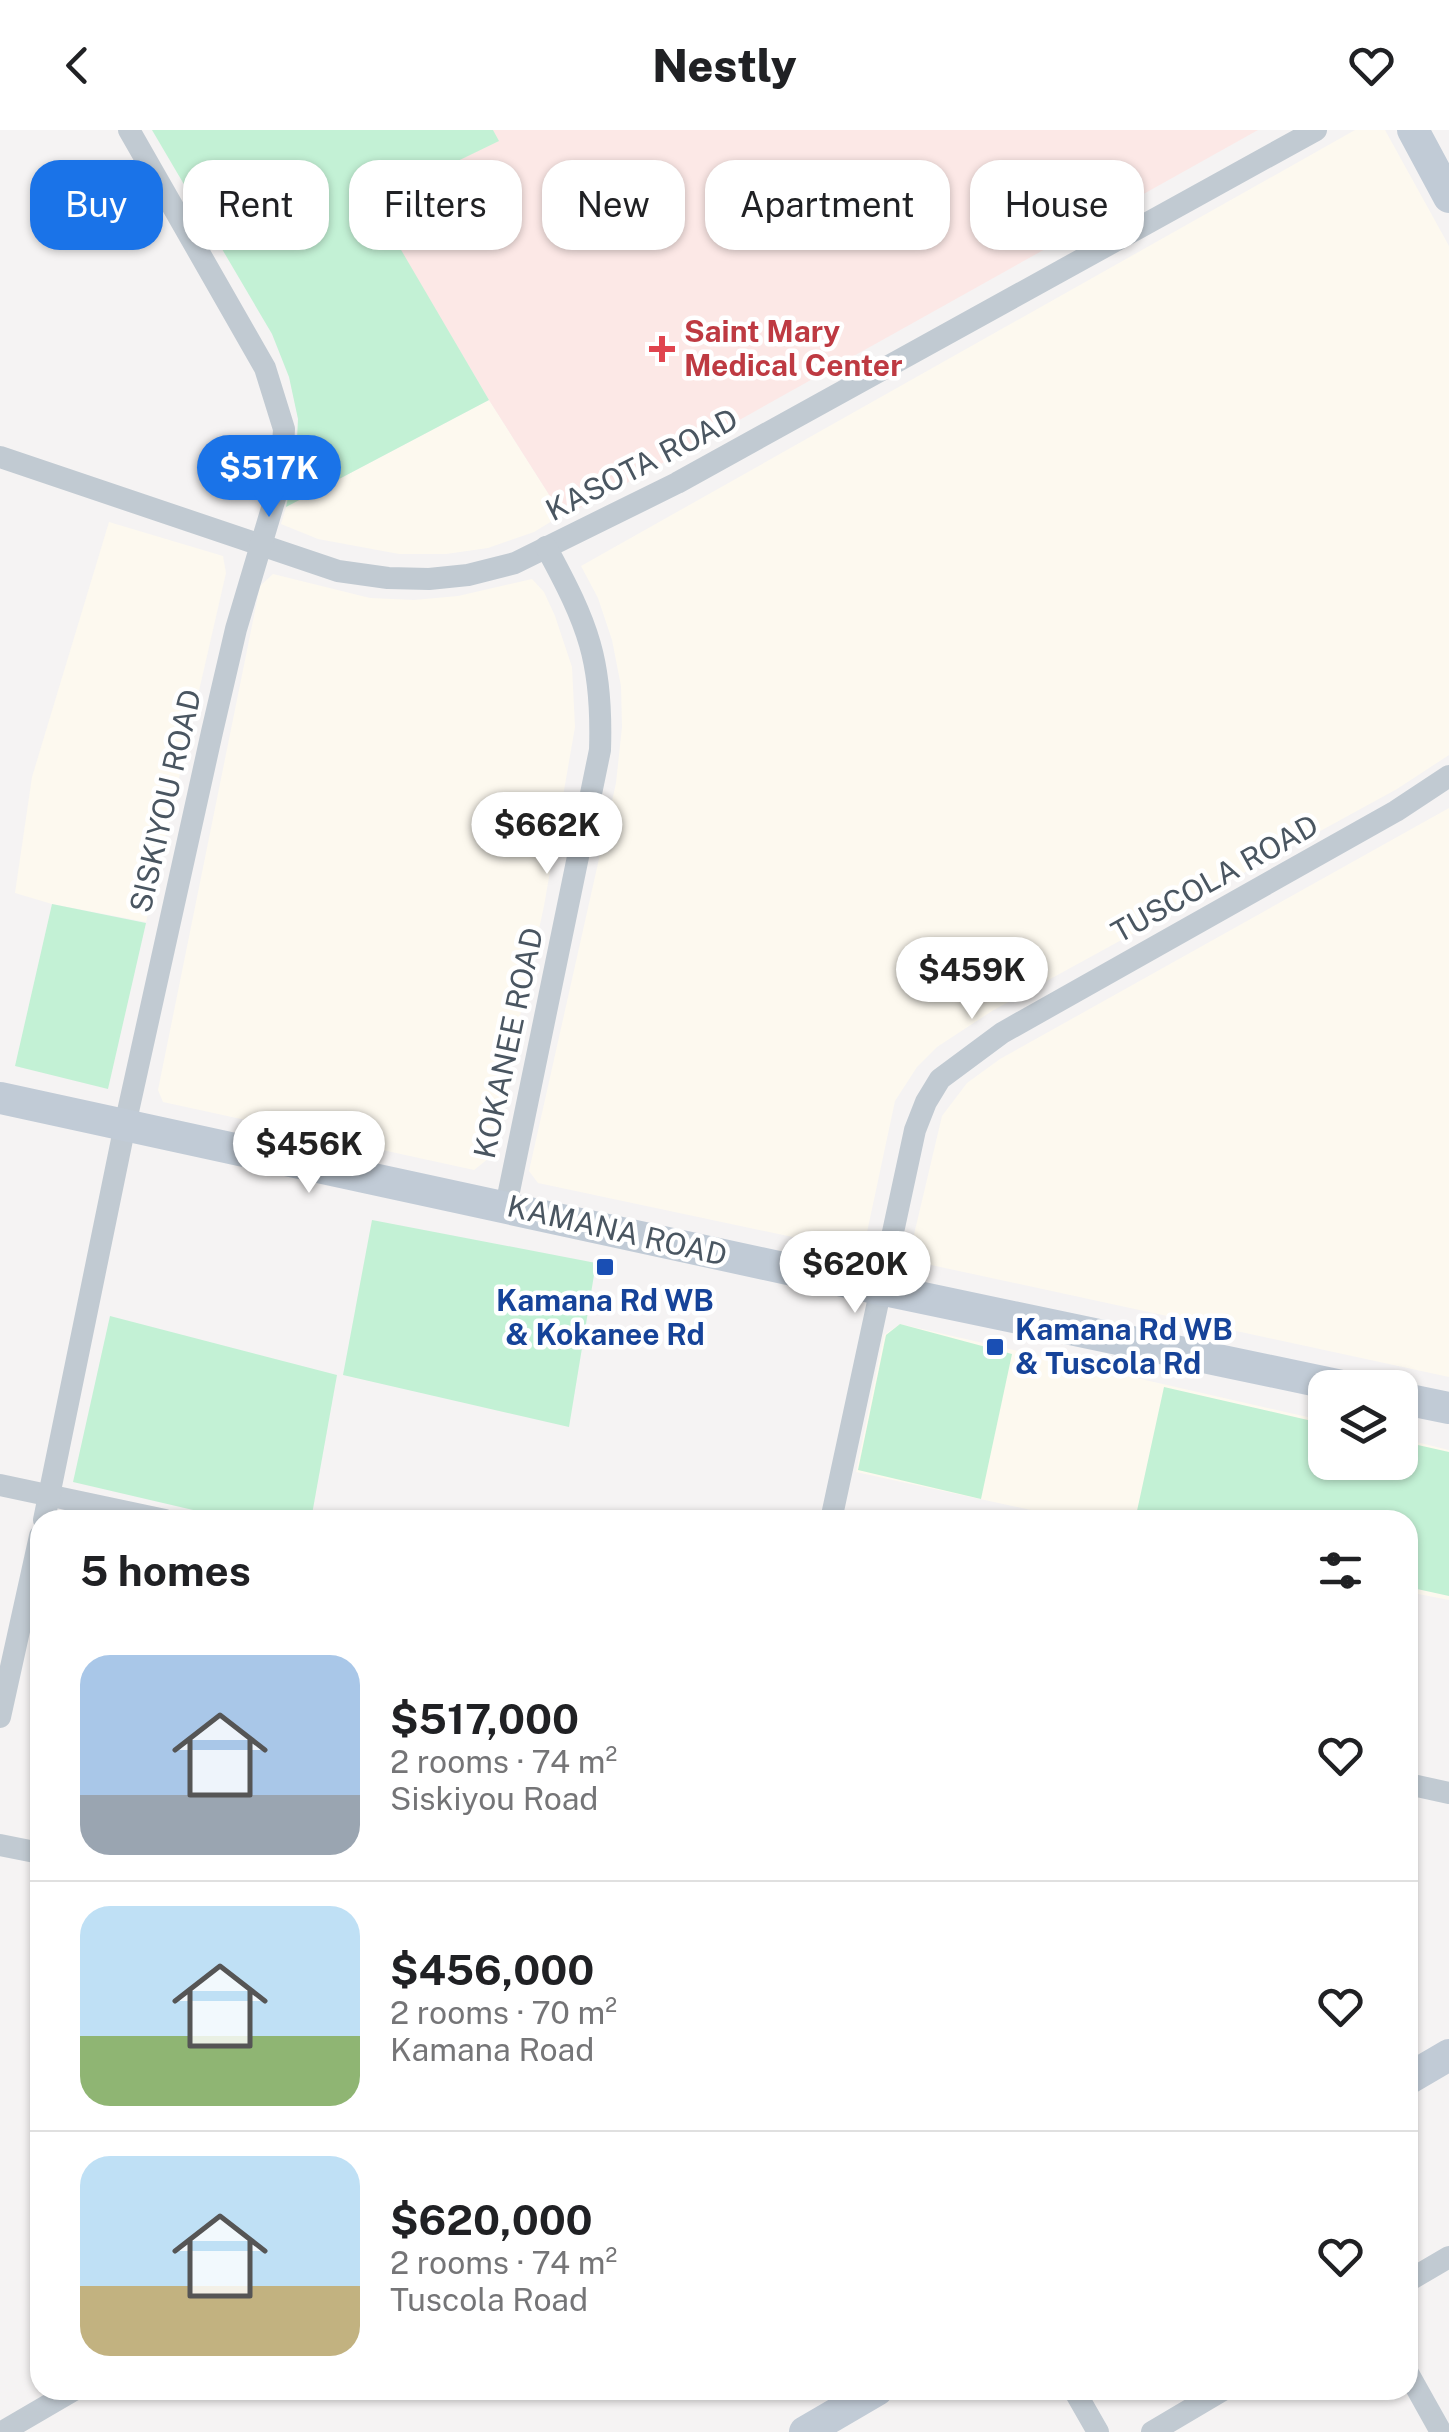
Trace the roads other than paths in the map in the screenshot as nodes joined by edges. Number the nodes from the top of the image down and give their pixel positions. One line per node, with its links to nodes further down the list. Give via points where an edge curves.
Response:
1 (129, 130): 6 (street, SISKIYOU ROAD, via 276,398 284,429 281,478)
2 (1316, 130): 7 (street, KASOTA ROAD, via 709,466)
3 (1413, 130): 4 (street)
4 (1449, 197)
5 (0, 457): 6 (street, KASOTA ROAD)
6 (259, 544): 7 (street, KASOTA ROAD, via 338,571 429,579 515,563); 10 (street, SISKIYOU ROAD)
7 (546, 547): 11 (street, KOKANEE ROAD, via 578,607 596,661 600,750)
8 (1449, 776): 12 (street, TUSCOLA ROAD, via 1002,1033 940,1079 915,1130)
9 (0, 1098): 10 (street, KAMANA ROAD)
10 (125, 1125): 11 (street, KAMANA ROAD); 17 (street, SISKIYOU ROAD)
11 (506, 1206): 12 (street, KAMANA ROAD)
12 (880, 1289): 13 (street, KAMANA ROAD); 20 (street, TUSCOLA ROAD)
13 (1308, 1379)
14 (1418, 1402): 15 (street)
15 (1449, 1408)
16 (0, 1485): 17 (street)
17 (49, 1496): 18 (street, SISKIYOU ROAD); 19 (street)
18 (46, 1510)
19 (117, 1510)
20 (833, 1510)
21 (30, 1581): 22 (street)
22 (0, 1717)
23 (1418, 1786): 24 (street)
24 (1449, 1793)
25 (0, 1845): 26 (street)
26 (30, 1851)
27 (1449, 2054): 28 (street)
28 (1418, 2073)
29 (1449, 2257): 30 (street)
30 (1418, 2275)
31 (1418, 2391): 40 (street)
32 (57, 2400): 36 (street)
33 (860, 2400): 37 (street)
34 (1080, 2400): 38 (street)
35 (1206, 2400): 39 (street)
36 (2, 2432)
37 (804, 2432)
38 (1098, 2432)
39 (1152, 2432)
40 (1441, 2432)

